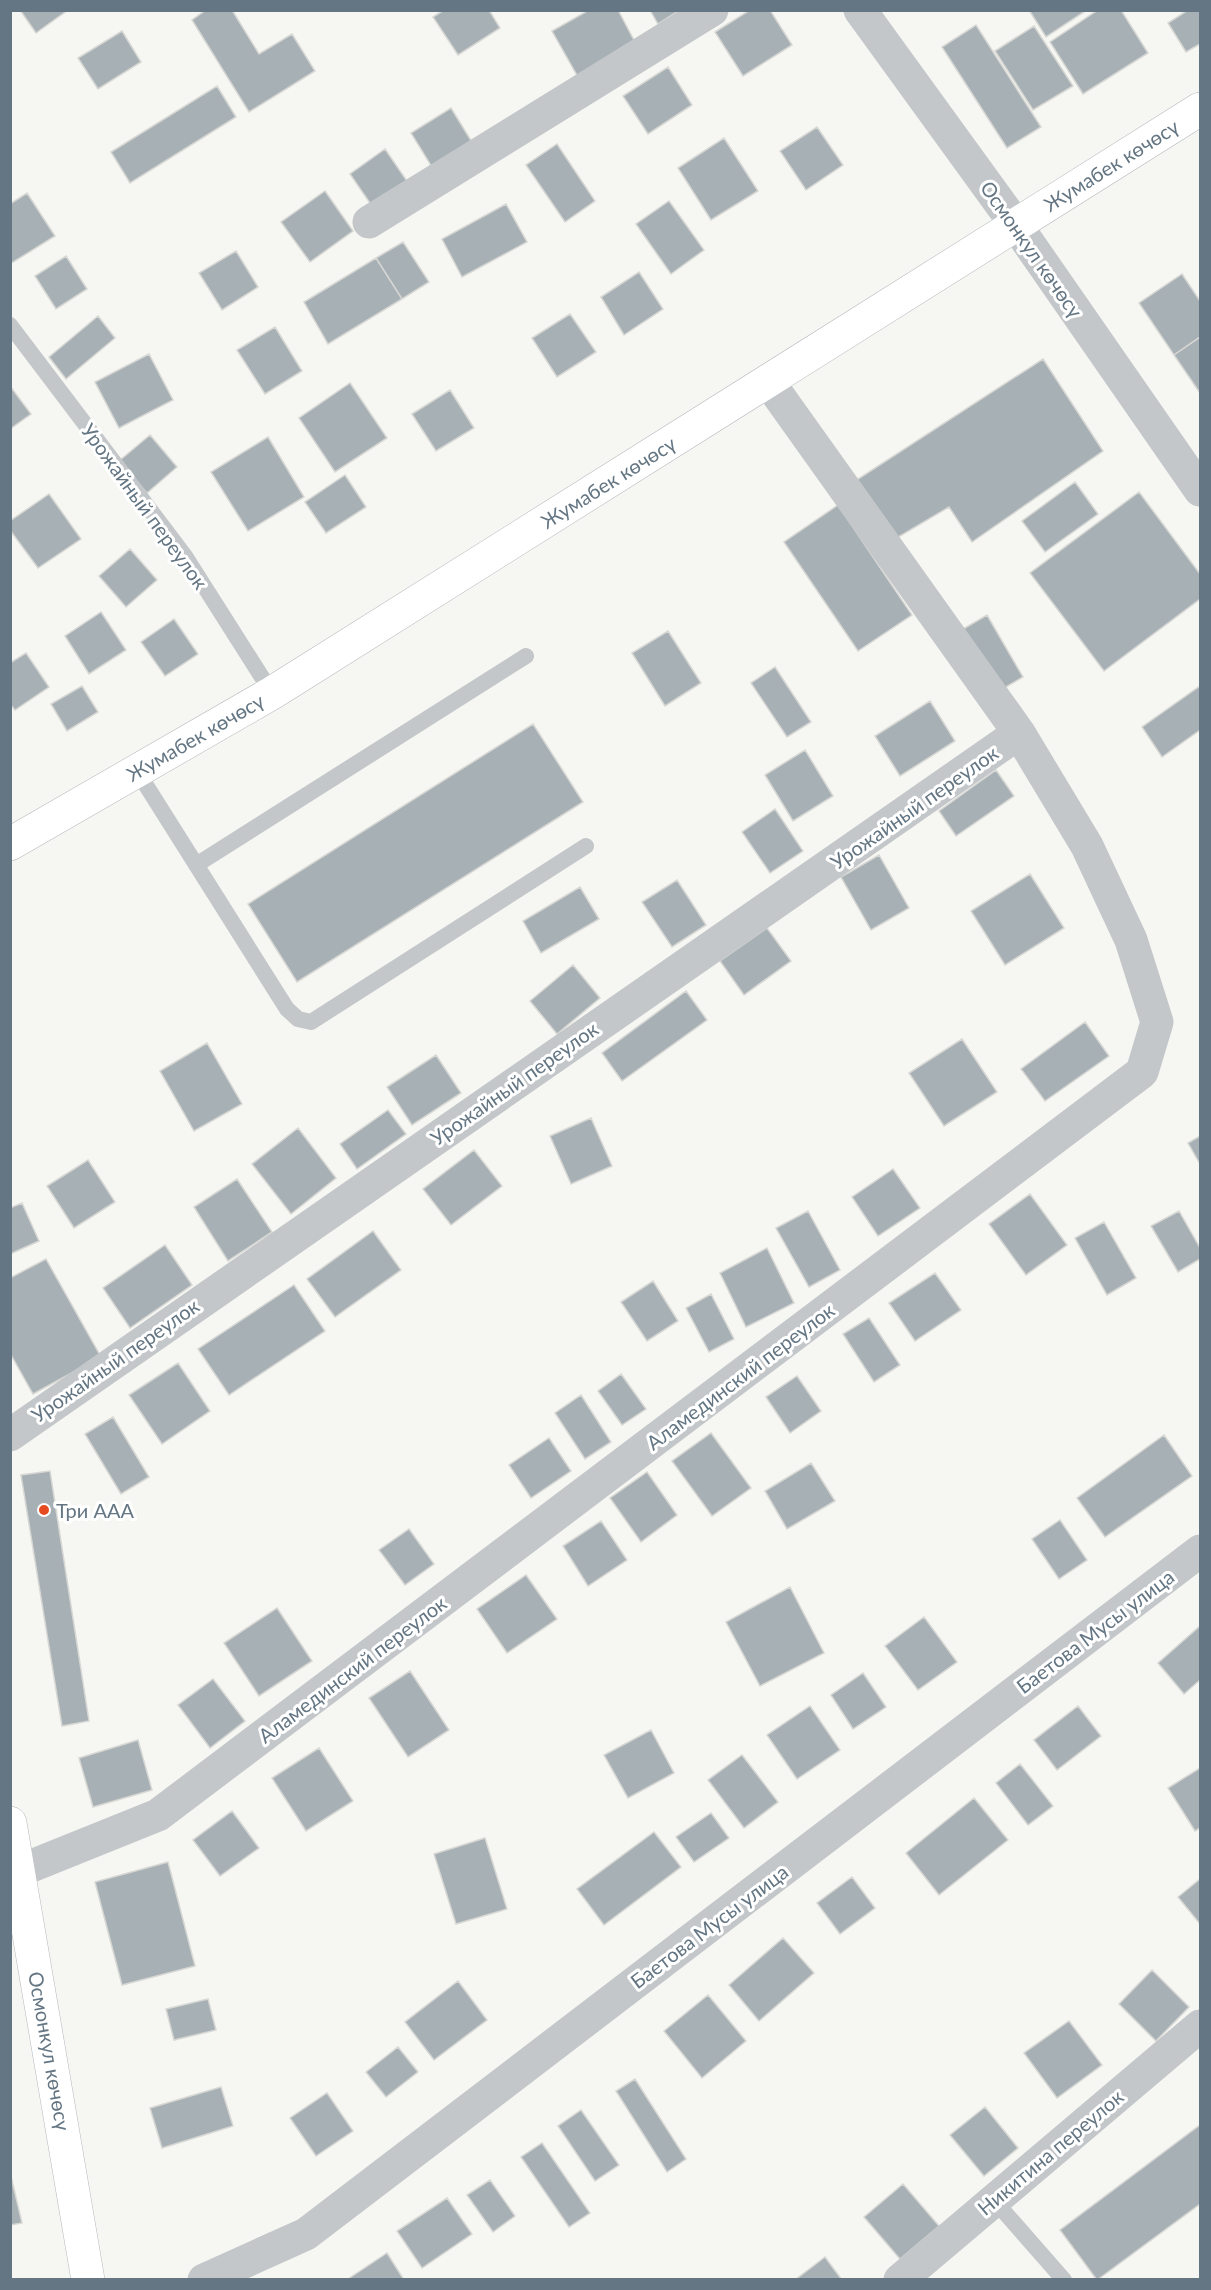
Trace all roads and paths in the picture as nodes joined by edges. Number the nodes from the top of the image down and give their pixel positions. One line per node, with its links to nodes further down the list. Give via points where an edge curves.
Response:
1 (712, 10): 4 (street)
2 (860, 10): 5 (street, Осмонкул көчөсү)
3 (1200, 109): 5 (street, Жумабек көчөсү)
4 (369, 222)
5 (1016, 225): 7 (street, Жумабек көчөсү); 8 (street, Осмонкул көчөсү)
6 (10, 325): 10 (lane, Урожайный переулок, via 185,556)
7 (768, 381): 10 (street, Жумабек көчөсү); 11 (street, Аламединский переулок)
8 (1200, 490)
9 (526, 656): 15 (lane)
10 (272, 693): 12 (street, Жумабек көчөсү)
11 (1019, 734): 16 (street, Урожайный переулок); 19 (street, Аламединский переулок, via 1087,846 1131,940 1157,1022 1142,1072 158,1815)
12 (137, 771): 13 (street, Жумабек көчөсү); 15 (lane)
13 (10, 844)
14 (586, 846): 15 (lane, via 311,1022 298,1019 287,1009)
15 (196, 865)
16 (10, 1435)
17 (1200, 1551): 23 (street, Баетова Мусы улица, via 306,2234)
18 (10, 1823): 19 (street, Осмонкул көчөсү)
19 (18, 1889): 22 (street, Осмонкул көчөсү)
20 (1200, 2026): 21 (street, Никитина переулок)
21 (993, 2199): 24 (street, Никитина переулок); 25 (lane)
22 (88, 2280)
23 (204, 2280)
24 (900, 2280)
25 (1064, 2280)

